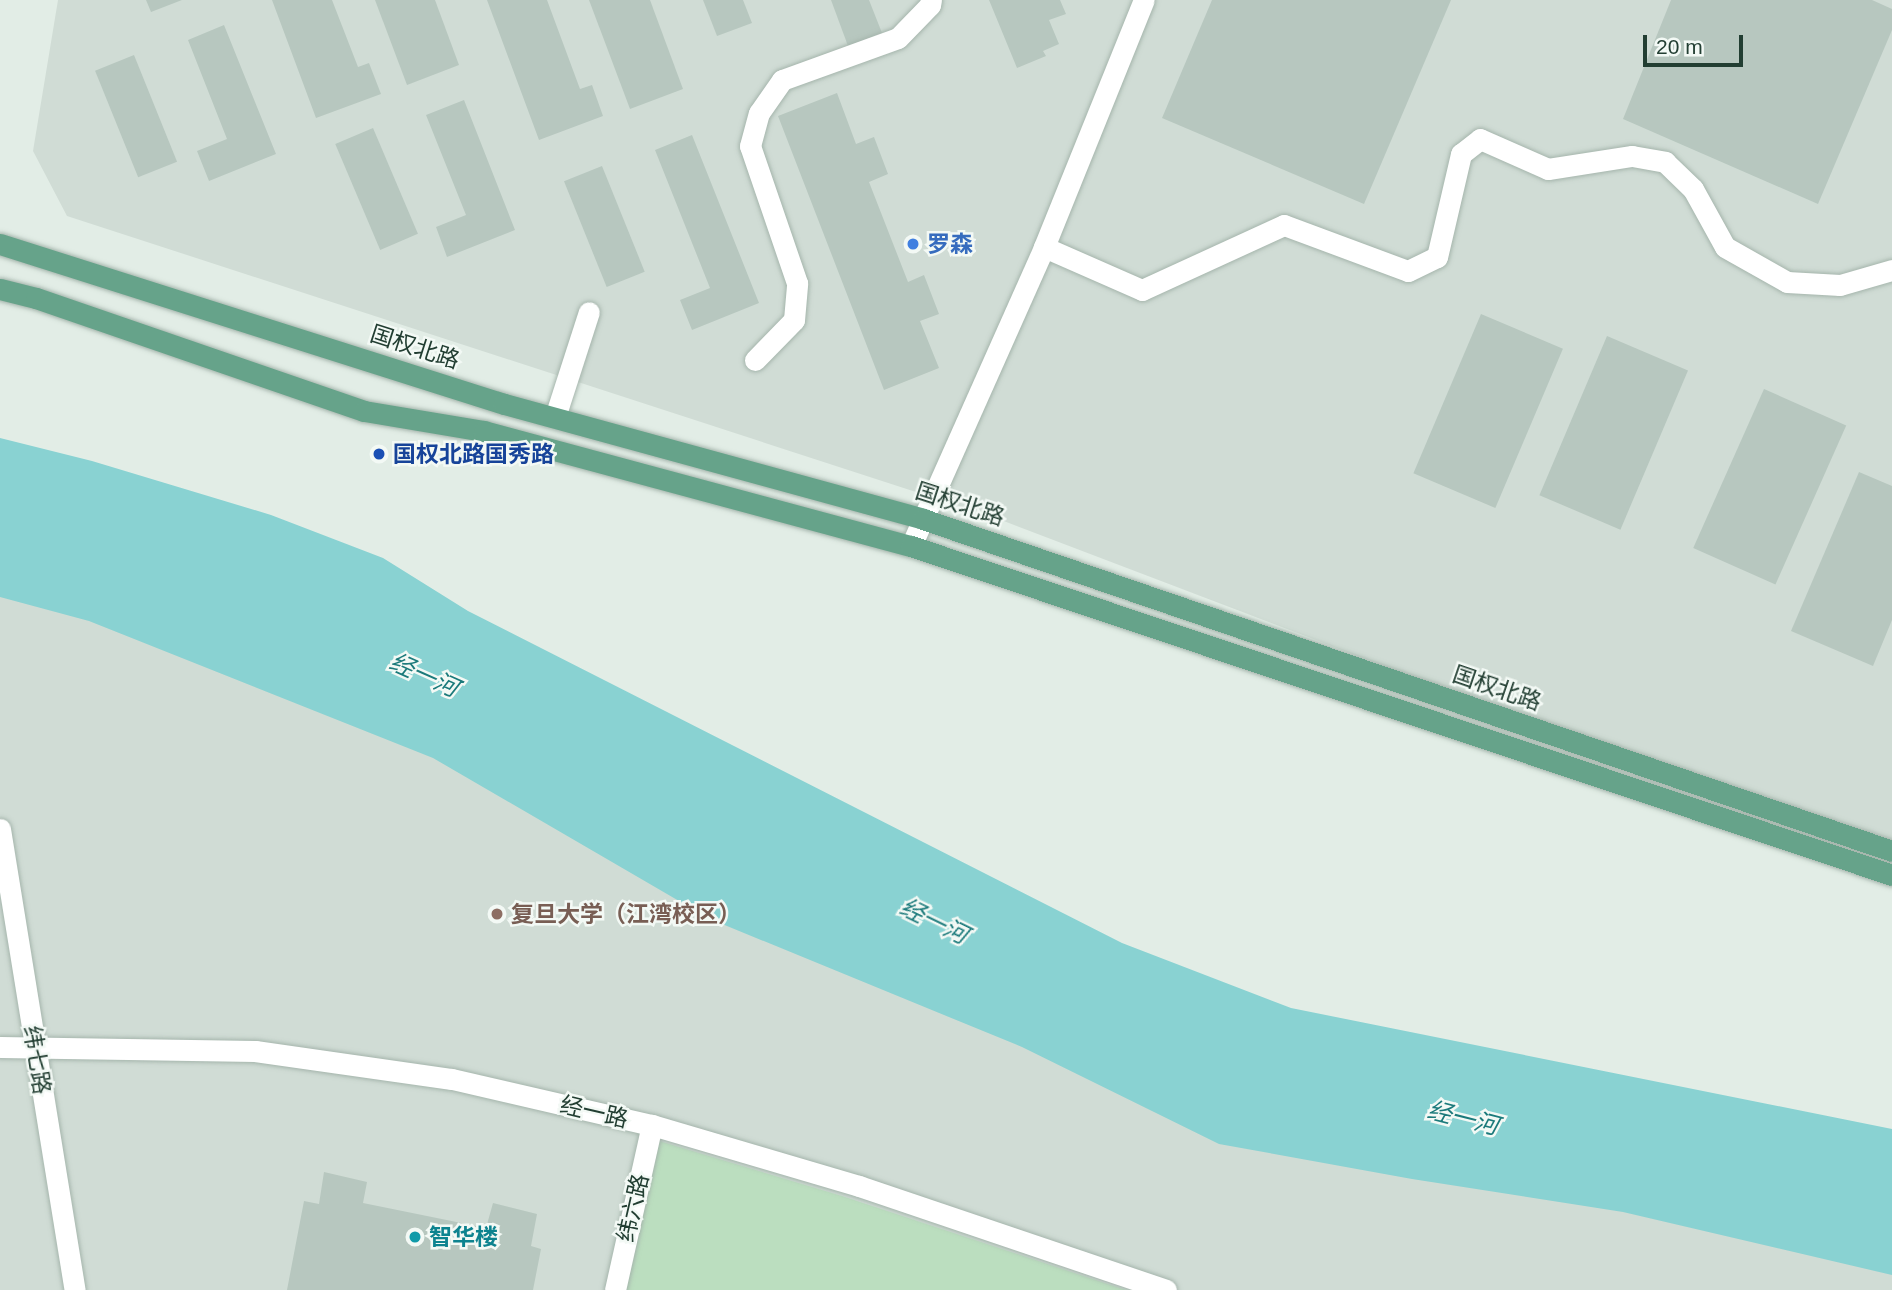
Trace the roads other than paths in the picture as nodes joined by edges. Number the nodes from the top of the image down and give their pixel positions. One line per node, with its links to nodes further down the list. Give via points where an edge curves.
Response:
1 (931, 0): 8 (street, via 898,38 782,80 759,113 750,146 797,284 794,320)
2 (1144, 0): 4 (street)
3 (0, 244): 9 (main road, 国权北路)
4 (1044, 247): 5 (street, via 1142,290 1284,225 1408,271 1437,257 1461,154 1480,139 1548,169 1632,156 1665,162 1693,189 1725,247 1787,282 1840,285); 10 (street)
5 (1892, 270)
6 (0, 289): 11 (main road, via 364,411 484,431)
7 (589, 312): 9 (street)
8 (755, 360)
9 (555, 417): 10 (main road, 国权北路)
10 (923, 519): 11 (street); 13 (main road, 国权北路)
11 (911, 546): 14 (main road)
12 (0, 829): 16 (street, 纬七路)
13 (1892, 850)
14 (1892, 875)
15 (0, 1047): 16 (street, 经一路)
16 (35, 1047): 17 (street, 经一路, via 255,1051 452,1079); 18 (street, 纬七路)
17 (652, 1125): 19 (street, 纬六路); 20 (street, 经一路, via 859,1186)
18 (75, 1290)
19 (615, 1290)
20 (1166, 1290)

